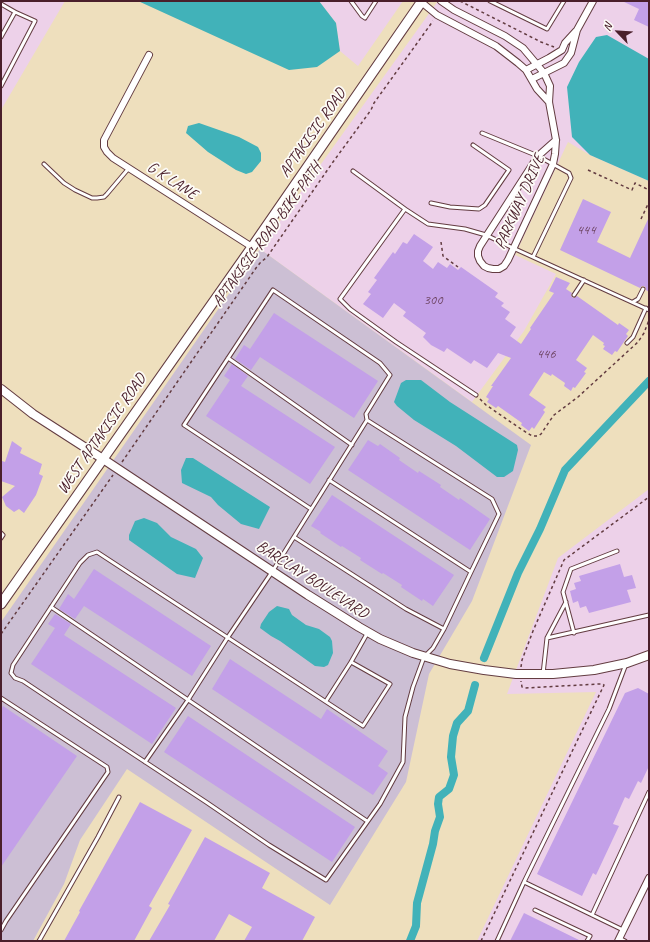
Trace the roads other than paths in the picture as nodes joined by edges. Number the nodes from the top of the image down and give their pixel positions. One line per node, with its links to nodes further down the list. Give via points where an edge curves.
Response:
1 (351, 1): 2 (lane, via 365,18)
2 (376, 1)
3 (421, 1): 14 (street, PARKWAY DRIVE, via 437,15 496,46); 30 (main road, APTAKISIC ROAD)
4 (441, 1): 13 (street, PARKWAY DRIVE, via 505,36 523,48)
5 (490, 1): 6 (lane, via 547,29)
6 (564, 1)
7 (592, 1): 10 (street)
8 (1, 4): 9 (lane)
9 (16, 12): 11 (lane); 17 (lane, via 35,21)
10 (577, 30): 13 (street, via 562,50); 15 (street, via 571,53 564,63)
11 (1, 37)
12 (149, 55): 25 (street, G K LANE, via 104,140 107,152)
13 (537, 64): 14 (street); 15 (street, PARKWAY DRIVE)
14 (526, 70): 16 (street, PARKWAY DRIVE)
15 (544, 73): 16 (street); 18 (street, PARKWAY DRIVE, via 550,86)
16 (532, 79): 18 (street, PARKWAY DRIVE)
17 (1, 86)
18 (548, 102): 20 (street, PARKWAY DRIVE)
19 (482, 133): 22 (lane)
20 (556, 140): 22 (street, PARKWAY DRIVE); 24 (street, PARKWAY DRIVE)
21 (473, 144): 27 (lane, via 509,170 485,205 479,209)
22 (538, 156): 24 (lane); 29 (street, PARKWAY DRIVE)
23 (44, 164): 25 (lane, via 64,183 92,198 104,197)
24 (553, 164): 31 (street, PARKWAY DRIVE); 32 (lane, via 569,173 571,178)
25 (129, 168): 30 (street, G K LANE)
26 (353, 171): 28 (lane)
27 (431, 203)
28 (405, 209): 29 (lane, via 428,224); 42 (lane, via 340,299 396,342)
29 (486, 235): 31 (lane); 31 (street, PARKWAY DRIVE, via 478,256 488,268 499,269 504,266)
30 (252, 247): 34 (main road, APTAKISIC ROAD)
31 (513, 248): 32 (lane)
32 (533, 257): 33 (lane)
33 (584, 280): 36 (lane); 37 (lane)
34 (227, 282): 45 (main road, WEST APTAKISIC ROAD)
35 (643, 289): 37 (lane, via 638,299)
36 (574, 294)
37 (633, 302): 38 (lane)
38 (647, 309): 39 (lane)
39 (627, 343)
40 (228, 358): 43 (lane, via 272,290 380,363 390,375 366,414); 44 (lane); 47 (lane, via 184,424)
41 (1, 389): 45 (street, BARCLAY BOULEVARD, via 33,414)
42 (476, 395)
43 (367, 420): 44 (lane); 53 (lane, via 492,499 499,514)
44 (352, 445): 46 (lane)
45 (103, 459): 52 (street, BARCLAY BOULEVARD); 55 (main road, WEST APTAKISIC ROAD)
46 (329, 480): 47 (lane); 53 (lane)
47 (311, 509): 49 (lane)
48 (1, 533): 50 (lane)
49 (294, 537): 52 (lane); 58 (lane, via 406,610)
50 (1, 538)
51 (617, 551): 54 (lane, via 571,569 563,592)
52 (272, 572): 59 (street, BARCLAY BOULEVARD); 61 (lane)
53 (471, 572): 58 (lane)
54 (566, 602): 60 (lane); 62 (lane)
55 (1, 604)
56 (51, 607): 61 (lane, via 80,563 88,555 96,552); 69 (lane); 71 (lane, via 13,665 11,674)
57 (649, 614): 60 (lane)
58 (444, 629): 64 (lane, via 433,648)
59 (368, 632): 64 (street, BARCLAY BOULEVARD); 65 (lane)
60 (574, 633): 62 (lane)
61 (228, 637): 69 (lane); 70 (lane)
62 (547, 638): 67 (lane)
63 (649, 655): 66 (street, BARCLAY BOULEVARD)
64 (424, 657): 67 (street, BARCLAY BOULEVARD, via 484,670); 74 (lane, via 412,687 405,717 403,762 380,804)
65 (351, 662): 70 (lane); 70 (lane, via 390,684 363,726)
66 (627, 662): 67 (street, BARCLAY BOULEVARD, via 594,670); 76 (lane, via 609,709)
67 (543, 674)
68 (1, 698): 79 (lane, via 107,767 108,772)
69 (188, 700): 71 (lane); 74 (lane)
70 (326, 701)
71 (145, 762): 74 (lane, via 326,880)
72 (649, 792): 78 (lane)
73 (120, 797): 82 (lane)
74 (367, 821)
75 (649, 878): 80 (street)
76 (524, 882): 78 (lane); 83 (lane)
77 (535, 910): 84 (lane, via 590,936)
78 (592, 915): 80 (lane)
79 (1, 930)
80 (623, 930): 81 (street)
81 (621, 940)
82 (39, 941)
83 (497, 941)
84 (587, 941)

